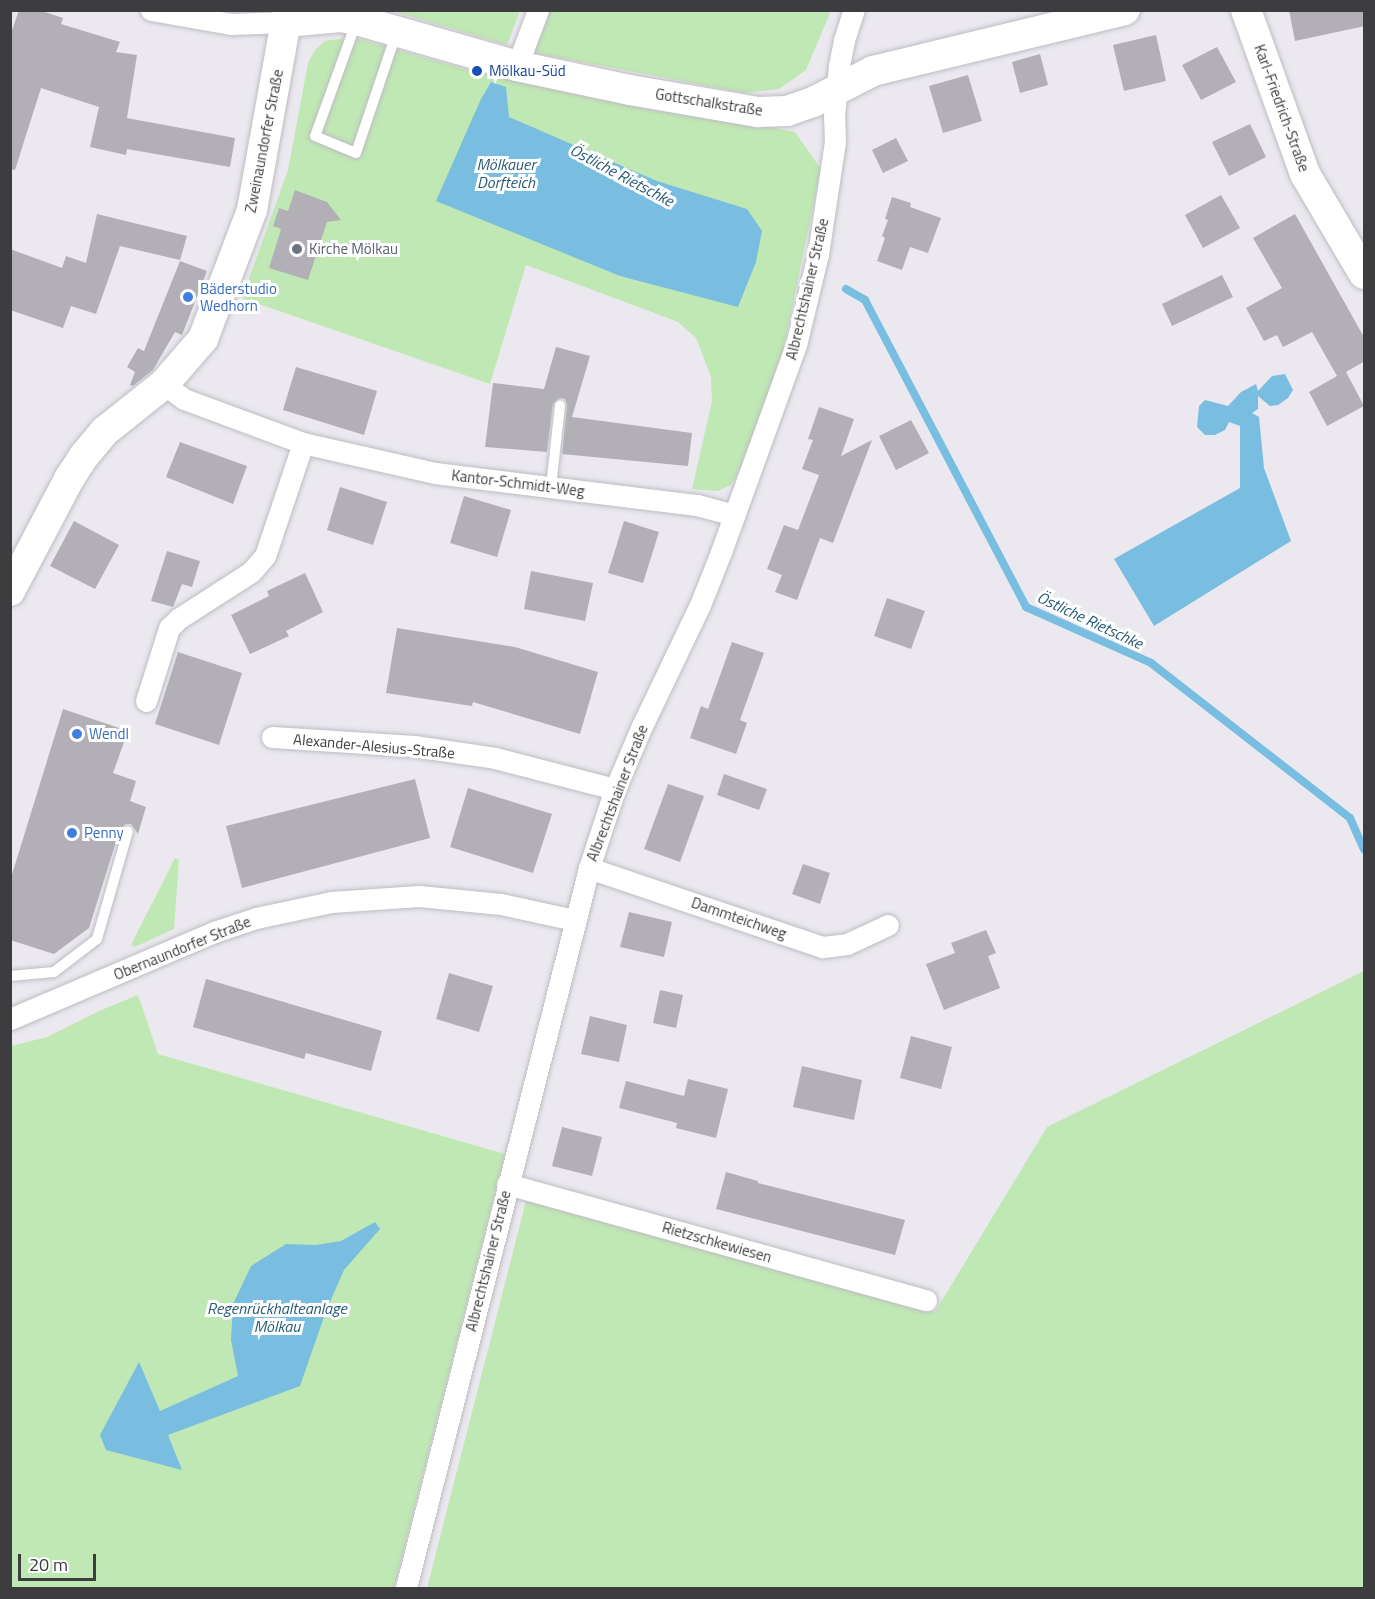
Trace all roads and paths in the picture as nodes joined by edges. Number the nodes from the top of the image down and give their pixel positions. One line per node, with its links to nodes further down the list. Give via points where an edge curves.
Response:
1 (151, 10): 6 (street, via 231,24)
2 (538, 10): 9 (street)
3 (854, 10): 10 (street, Albrechtshainer Straße, via 844,40)
4 (1125, 10): 10 (street, Gottschalkstraße, via 873,70)
5 (1246, 10): 11 (street, Karl-Friedrich-Straße, via 1305,174)
6 (287, 16): 7 (street, Gottschalkstraße); 12 (street, Zweinaundorfer Straße, via 248,224 203,339)
7 (357, 20): 8 (street, Gottschalkstraße); 8 (lane, via 315,136 356,153)
8 (397, 31): 9 (street, Gottschalkstraße)
9 (517, 66): 10 (street, Gottschalkstraße, via 758,112 787,111)
10 (838, 90): 16 (street, Albrechtshainer Straße, via 835,142 818,254 796,345)
11 (1363, 267)
12 (164, 384): 14 (street, Kantor-Schmidt-Weg, via 184,399); 17 (street, Zweinaundorfer Straße, via 105,431 84,456)
13 (560, 405): 15 (lane)
14 (303, 443): 15 (street, Kantor-Schmidt-Weg, via 435,473); 18 (street, via 265,556 251,572 169,628)
15 (551, 487): 16 (street, Kantor-Schmidt-Weg, via 697,505)
16 (735, 515): 20 (street, Albrechtshainer Straße, via 700,605)
17 (10, 591)
18 (146, 701)
19 (272, 737): 20 (street, Alexander-Alesius-Straße, via 414,746 495,758)
20 (615, 789): 22 (street, Albrechtshainer Straße)
21 (128, 831): 25 (lane, via 97,939 54,972)
22 (589, 868): 23 (street, Albrechtshainer Straße); 24 (street, Dammteichweg, via 823,947 847,944)
23 (574, 921): 26 (street, Obernaundorfer Straße, via 501,904 419,896 331,902 256,918 214,932); 27 (street, Albrechtshainer Straße)
24 (888, 925)
25 (10, 976)
26 (10, 1019)
27 (507, 1184): 28 (street, Rietzschkewiesen); 29 (street, Albrechtshainer Straße)
28 (926, 1300)
29 (406, 1588)

